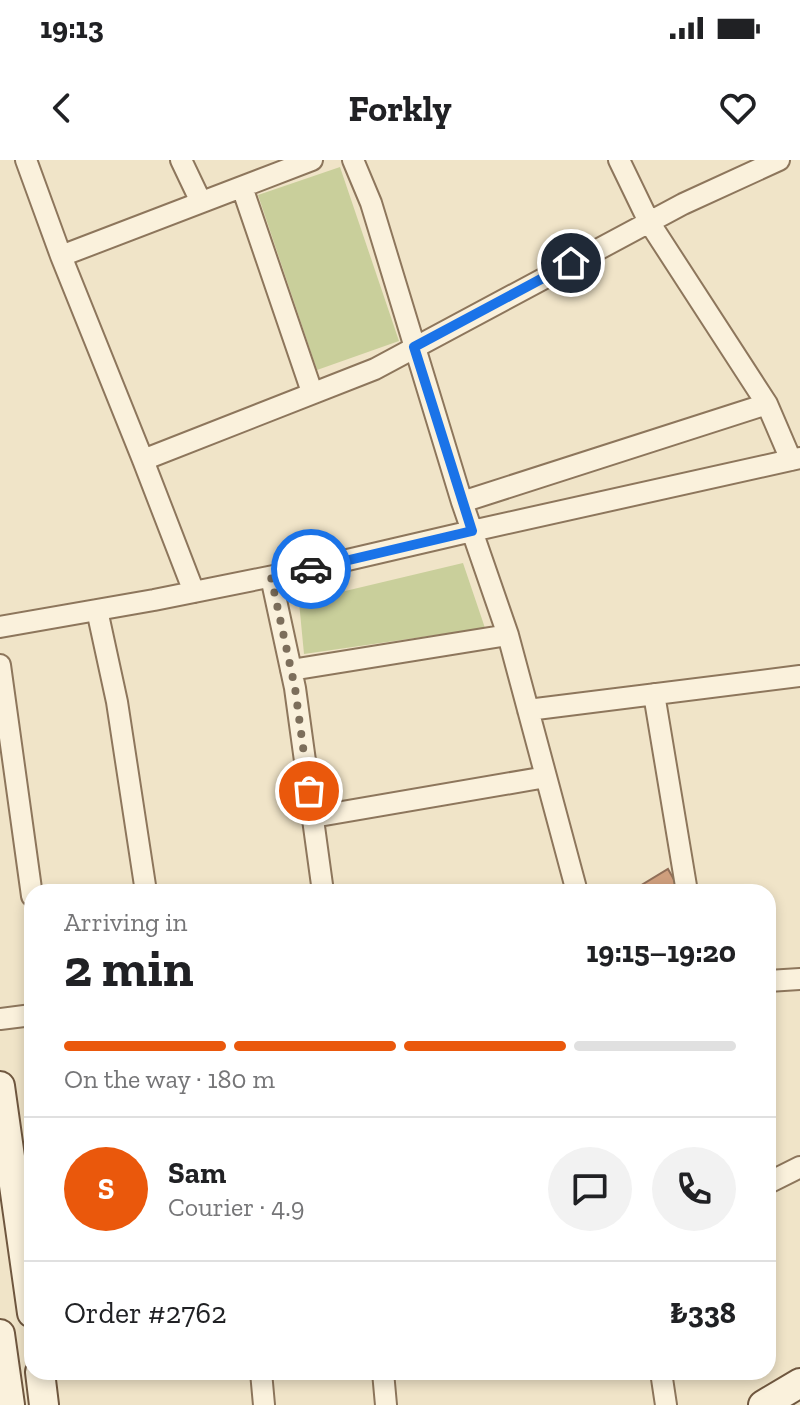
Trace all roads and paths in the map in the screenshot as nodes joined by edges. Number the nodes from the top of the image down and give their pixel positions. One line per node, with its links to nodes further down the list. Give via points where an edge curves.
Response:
1 (26, 160): 10 (street)
2 (181, 160): 8 (street)
3 (312, 160): 7 (street)
4 (353, 160): 11 (street)
5 (619, 160): 9 (street)
6 (770, 162): 9 (street)
7 (242, 187): 8 (street); 12 (street)
8 (201, 202): 10 (street)
9 (649, 222): 11 (street); 13 (street)
10 (61, 256): 15 (street)
11 (414, 347): 12 (street, via 375,369); 16 (street)
12 (312, 392): 15 (street)
13 (767, 404): 14 (street); 16 (street)
14 (796, 459): 17 (street)
15 (143, 460): 19 (street)
16 (462, 502): 17 (street)
17 (472, 531): 18 (street); 22 (street)
18 (271, 577): 19 (street); 24 (street)
19 (194, 592): 20 (street)
20 (97, 610): 21 (street); 31 (street)
21 (0, 627)
22 (508, 635): 24 (street); 27 (street)
23 (0, 665): 30 (street)
24 (291, 670): 29 (street)
25 (800, 676): 26 (street)
26 (654, 694): 27 (street); 34 (street)
27 (528, 710): 28 (street)
28 (546, 777): 29 (street); 33 (street)
29 (313, 817): 32 (street)
30 (30, 884)
31 (145, 884)
32 (322, 884)
33 (575, 884)
34 (686, 884)
35 (800, 979): 36 (street)
36 (776, 980)
37 (24, 1016): 38 (street)
38 (0, 1019)
39 (0, 1086): 42 (street)
40 (800, 1167): 41 (street)
41 (776, 1179)
42 (24, 1256)
43 (0, 1334): 49 (street)
44 (41, 1380): 50 (street)
45 (262, 1380): 51 (street)
46 (384, 1380): 52 (street)
47 (662, 1380): 53 (street)
48 (800, 1383): 54 (street)
49 (6, 1402)
50 (44, 1405)
51 (264, 1405)
52 (386, 1405)
53 (666, 1405)
54 (763, 1405)

